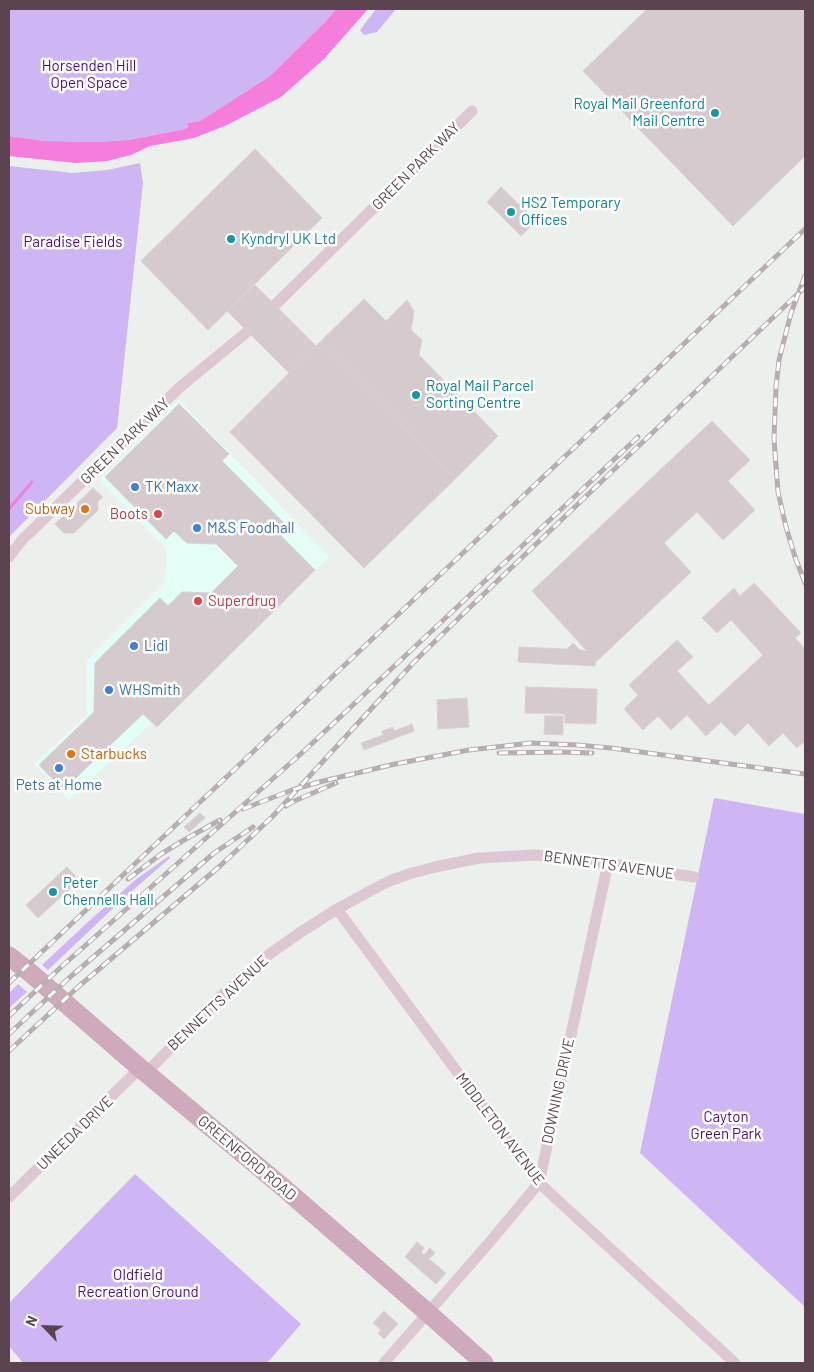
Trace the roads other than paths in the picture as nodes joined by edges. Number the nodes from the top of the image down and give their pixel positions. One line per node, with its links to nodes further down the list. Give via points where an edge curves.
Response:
1 (472, 111): 2 (street, GREEN PARK WAY)
2 (275, 305)
3 (248, 332): 4 (street, GREEN PARK WAY, via 180,387 22,540)
4 (9, 558)
5 (608, 863): 6 (street, BENNETTS AVENUE); 7 (street, BENNETTS AVENUE, via 536,855 479,858 402,876); 10 (street, DOWNING DRIVE)
6 (694, 877)
7 (337, 909): 9 (street, BENNETTS AVENUE, via 267,956); 10 (street, MIDDLETON AVENUE)
8 (9, 956): 9 (main road, GREENFORD ROAD)
9 (143, 1071): 11 (street, UNEEDA DRIVE); 12 (main road, GREENFORD ROAD)
10 (539, 1183): 12 (street, DOWNING DRIVE); 15 (street, MIDDLETON AVENUE)
11 (12, 1189)
12 (428, 1312): 13 (street, DOWNING DRIVE); 14 (main road, GREENFORD ROAD)
13 (384, 1363)
14 (484, 1363)
15 (735, 1363)

